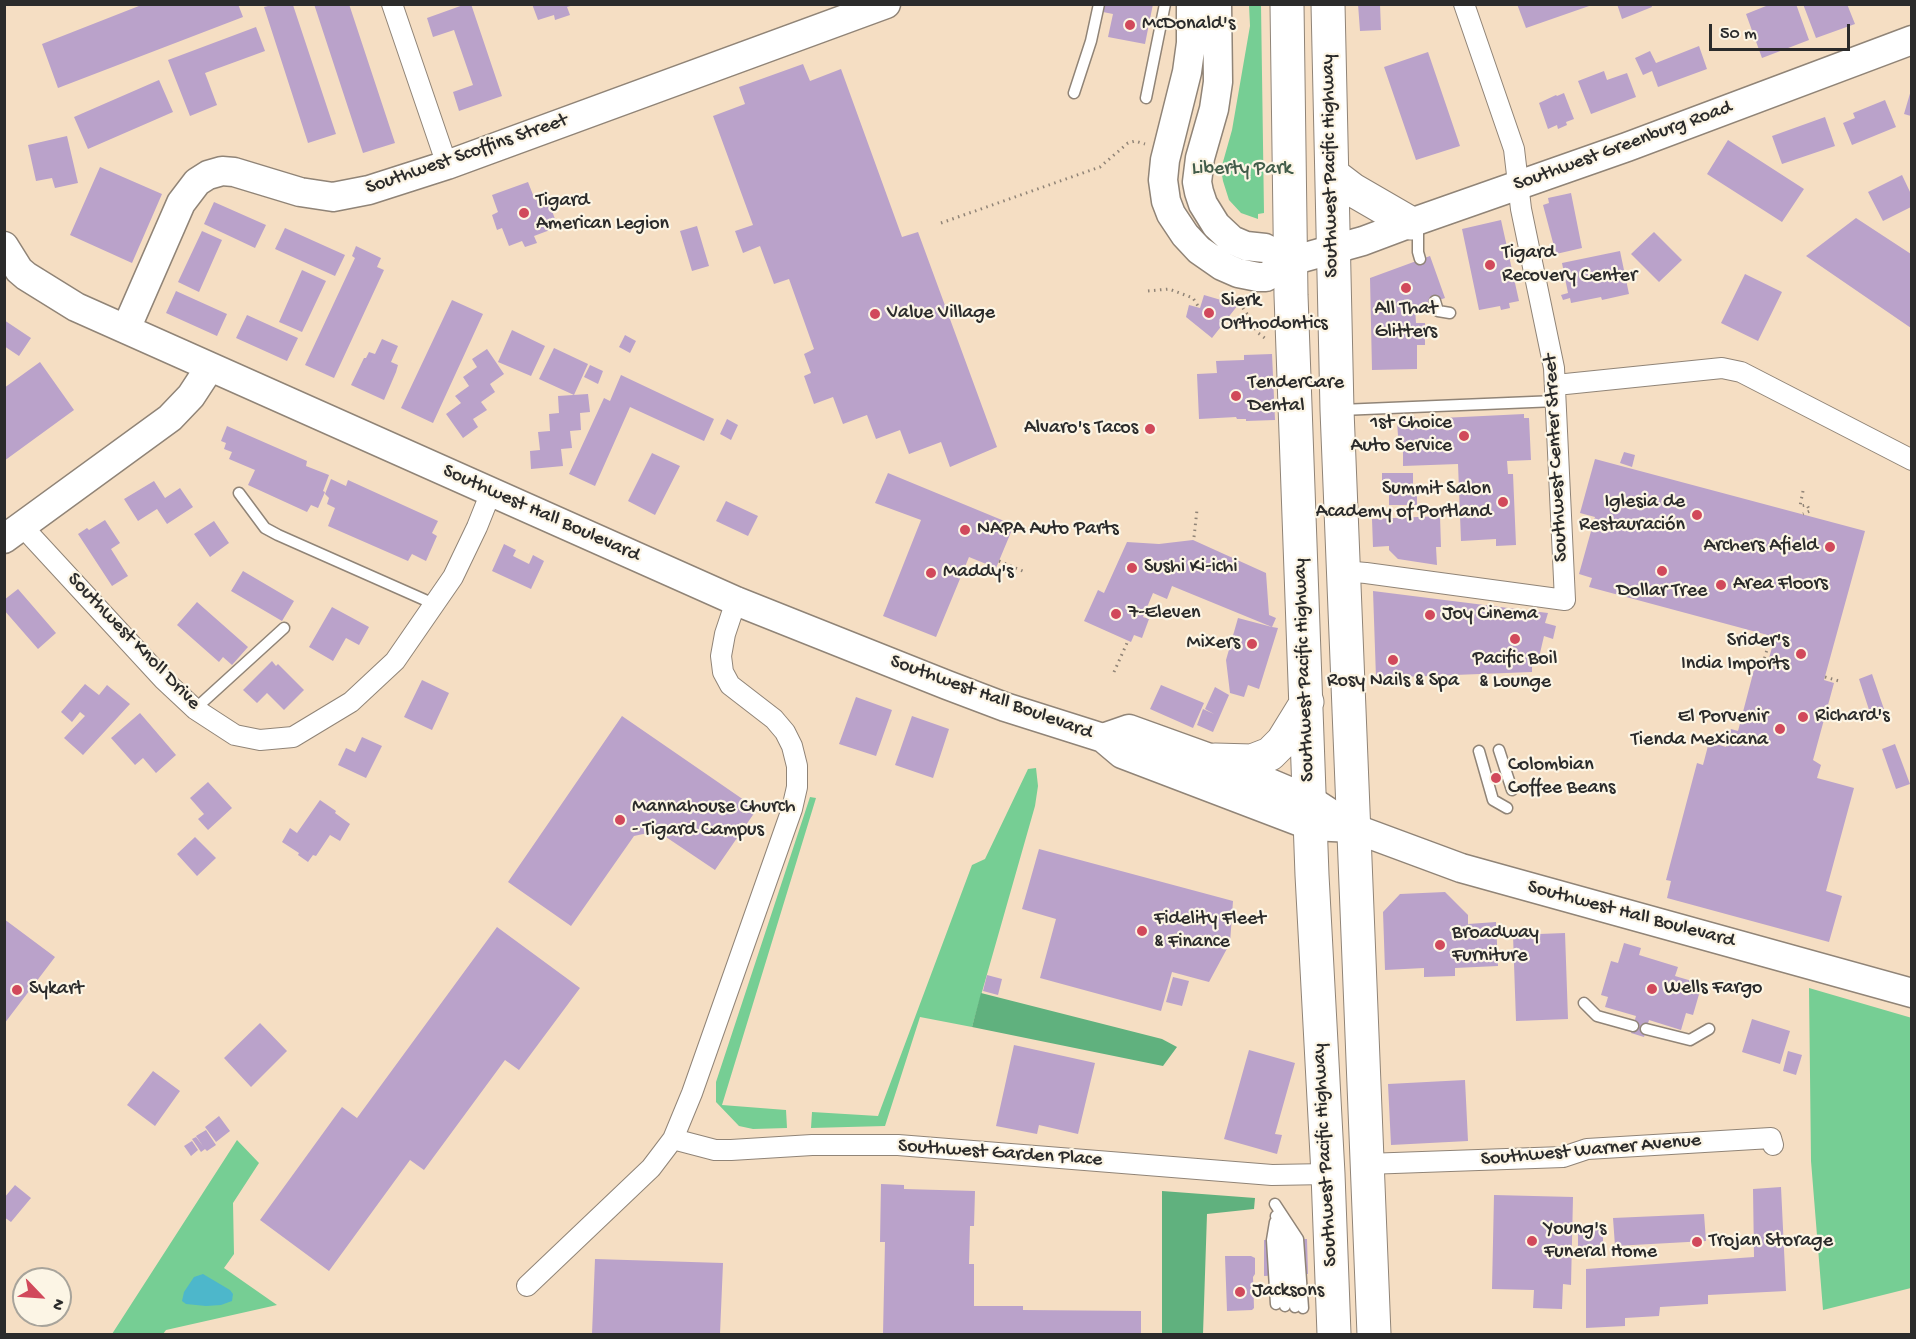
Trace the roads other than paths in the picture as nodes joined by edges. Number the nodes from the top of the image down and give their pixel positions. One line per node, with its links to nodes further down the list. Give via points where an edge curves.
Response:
1 (392, 4): 13 (street)
2 (886, 4): 13 (street, Southwest Scoffins Street)
3 (1099, 4): 11 (lane)
4 (1166, 4): 12 (lane)
5 (1191, 4): 20 (street, Southwest Greenburg Road, via 1187,72 1163,180 1171,214 1198,250 1222,266 1249,276 1266,277)
6 (1217, 4): 20 (street, via 1218,82 1200,158 1199,192 1216,225 1232,240 1265,248)
7 (1287, 4): 20 (highway, Southwest Pacific Highway)
8 (1328, 4): 14 (highway, Southwest Pacific Highway)
9 (1464, 4): 15 (street, Southwest Center Street, via 1514,149)
10 (1911, 40): 15 (street, Southwest Greenburg Road)
11 (1074, 93)
12 (1146, 98)
13 (447, 165): 23 (street, Southwest Scoffins Street, via 333,197 300,192 234,172 208,175 197,182 182,202)
14 (1332, 174): 16 (highway, via 1353,190); 18 (highway, Southwest Pacific Highway)
15 (1518, 185): 16 (street, Southwest Greenburg Road); 25 (street, Southwest Center Street)
16 (1414, 221): 18 (street, Southwest Greenburg Road); 19 (lane)
17 (4, 246): 23 (street, Southwest Hall Boulevard, via 19,270 38,285)
18 (1333, 251): 20 (street, Southwest Greenburg Road); 26 (highway, Southwest Pacific Highway)
19 (1420, 259)
20 (1291, 261): 35 (highway, Southwest Pacific Highway)
21 (1435, 301): 22 (lane, via 1438,311)
22 (1450, 313)
23 (126, 329): 24 (street, Southwest Hall Boulevard)
24 (210, 367): 28 (street, Southwest Hall Boulevard); 30 (street, via 170,418)
25 (1556, 393): 26 (lane); 27 (street, via 1722,368 1741,372); 31 (street, Southwest Center Street, via 1565,600)
26 (1337, 410): 31 (highway, Southwest Pacific Highway)
27 (1911, 460)
28 (491, 492): 32 (street, Southwest Hall Boulevard); 33 (street, Southwest Knoll Drive, via 453,578)
29 (239, 493): 33 (lane, via 272,532)
30 (14, 532): 36 (street, Southwest Knoll Drive)
31 (1343, 571): 44 (highway, Southwest Pacific Highway)
32 (736, 601): 37 (street, Southwest Hall Boulevard, via 947,685); 50 (street, via 725,634 723,672 730,685 785,732 797,766 797,787 789,819)
33 (434, 604): 36 (street, Southwest Knoll Drive, via 395,661 351,702 293,737 260,740 235,735)
34 (284, 628): 36 (lane)
35 (1307, 702): 40 (highway, via 1283,741 1270,754 1252,761); 43 (highway, Southwest Pacific Highway)
36 (195, 709)
37 (1103, 738): 40 (street, Southwest Hall Boulevard, via 1129,729); 43 (street, Southwest Hall Boulevard, via 1122,754)
38 (1499, 750): 41 (lane)
39 (1479, 751): 42 (lane, via 1493,800)
40 (1215, 760): 43 (street, Southwest Hall Boulevard)
41 (1512, 790)
42 (1507, 808)
43 (1310, 813): 44 (street, Southwest Hall Boulevard); 53 (highway, Southwest Pacific Highway)
44 (1353, 828): 45 (street, Southwest Hall Boulevard, via 1461,868); 52 (highway, Southwest Pacific Highway)
45 (1911, 993)
46 (1584, 1003): 47 (lane, via 1597,1016)
47 (1633, 1026)
48 (1646, 1029): 49 (lane, via 1690,1041)
49 (1709, 1029)
50 (673, 1139): 53 (street, Southwest Garden Place, via 715,1150 898,1145 1272,1176); 55 (street, via 651,1168)
51 (1773, 1145): 52 (street, Southwest Warner Avenue, via 1771,1138 1587,1149 1563,1157)
52 (1366, 1164): 58 (highway, Southwest Pacific Highway)
53 (1328, 1174): 57 (highway, Southwest Pacific Highway)
54 (1275, 1204): 56 (lane, via 1298,1239)
55 (527, 1286)
56 (1290, 1306): 56 (lane, via 1290,1240 1276,1216 1272,1240)
57 (1334, 1335)
58 (1374, 1335)

